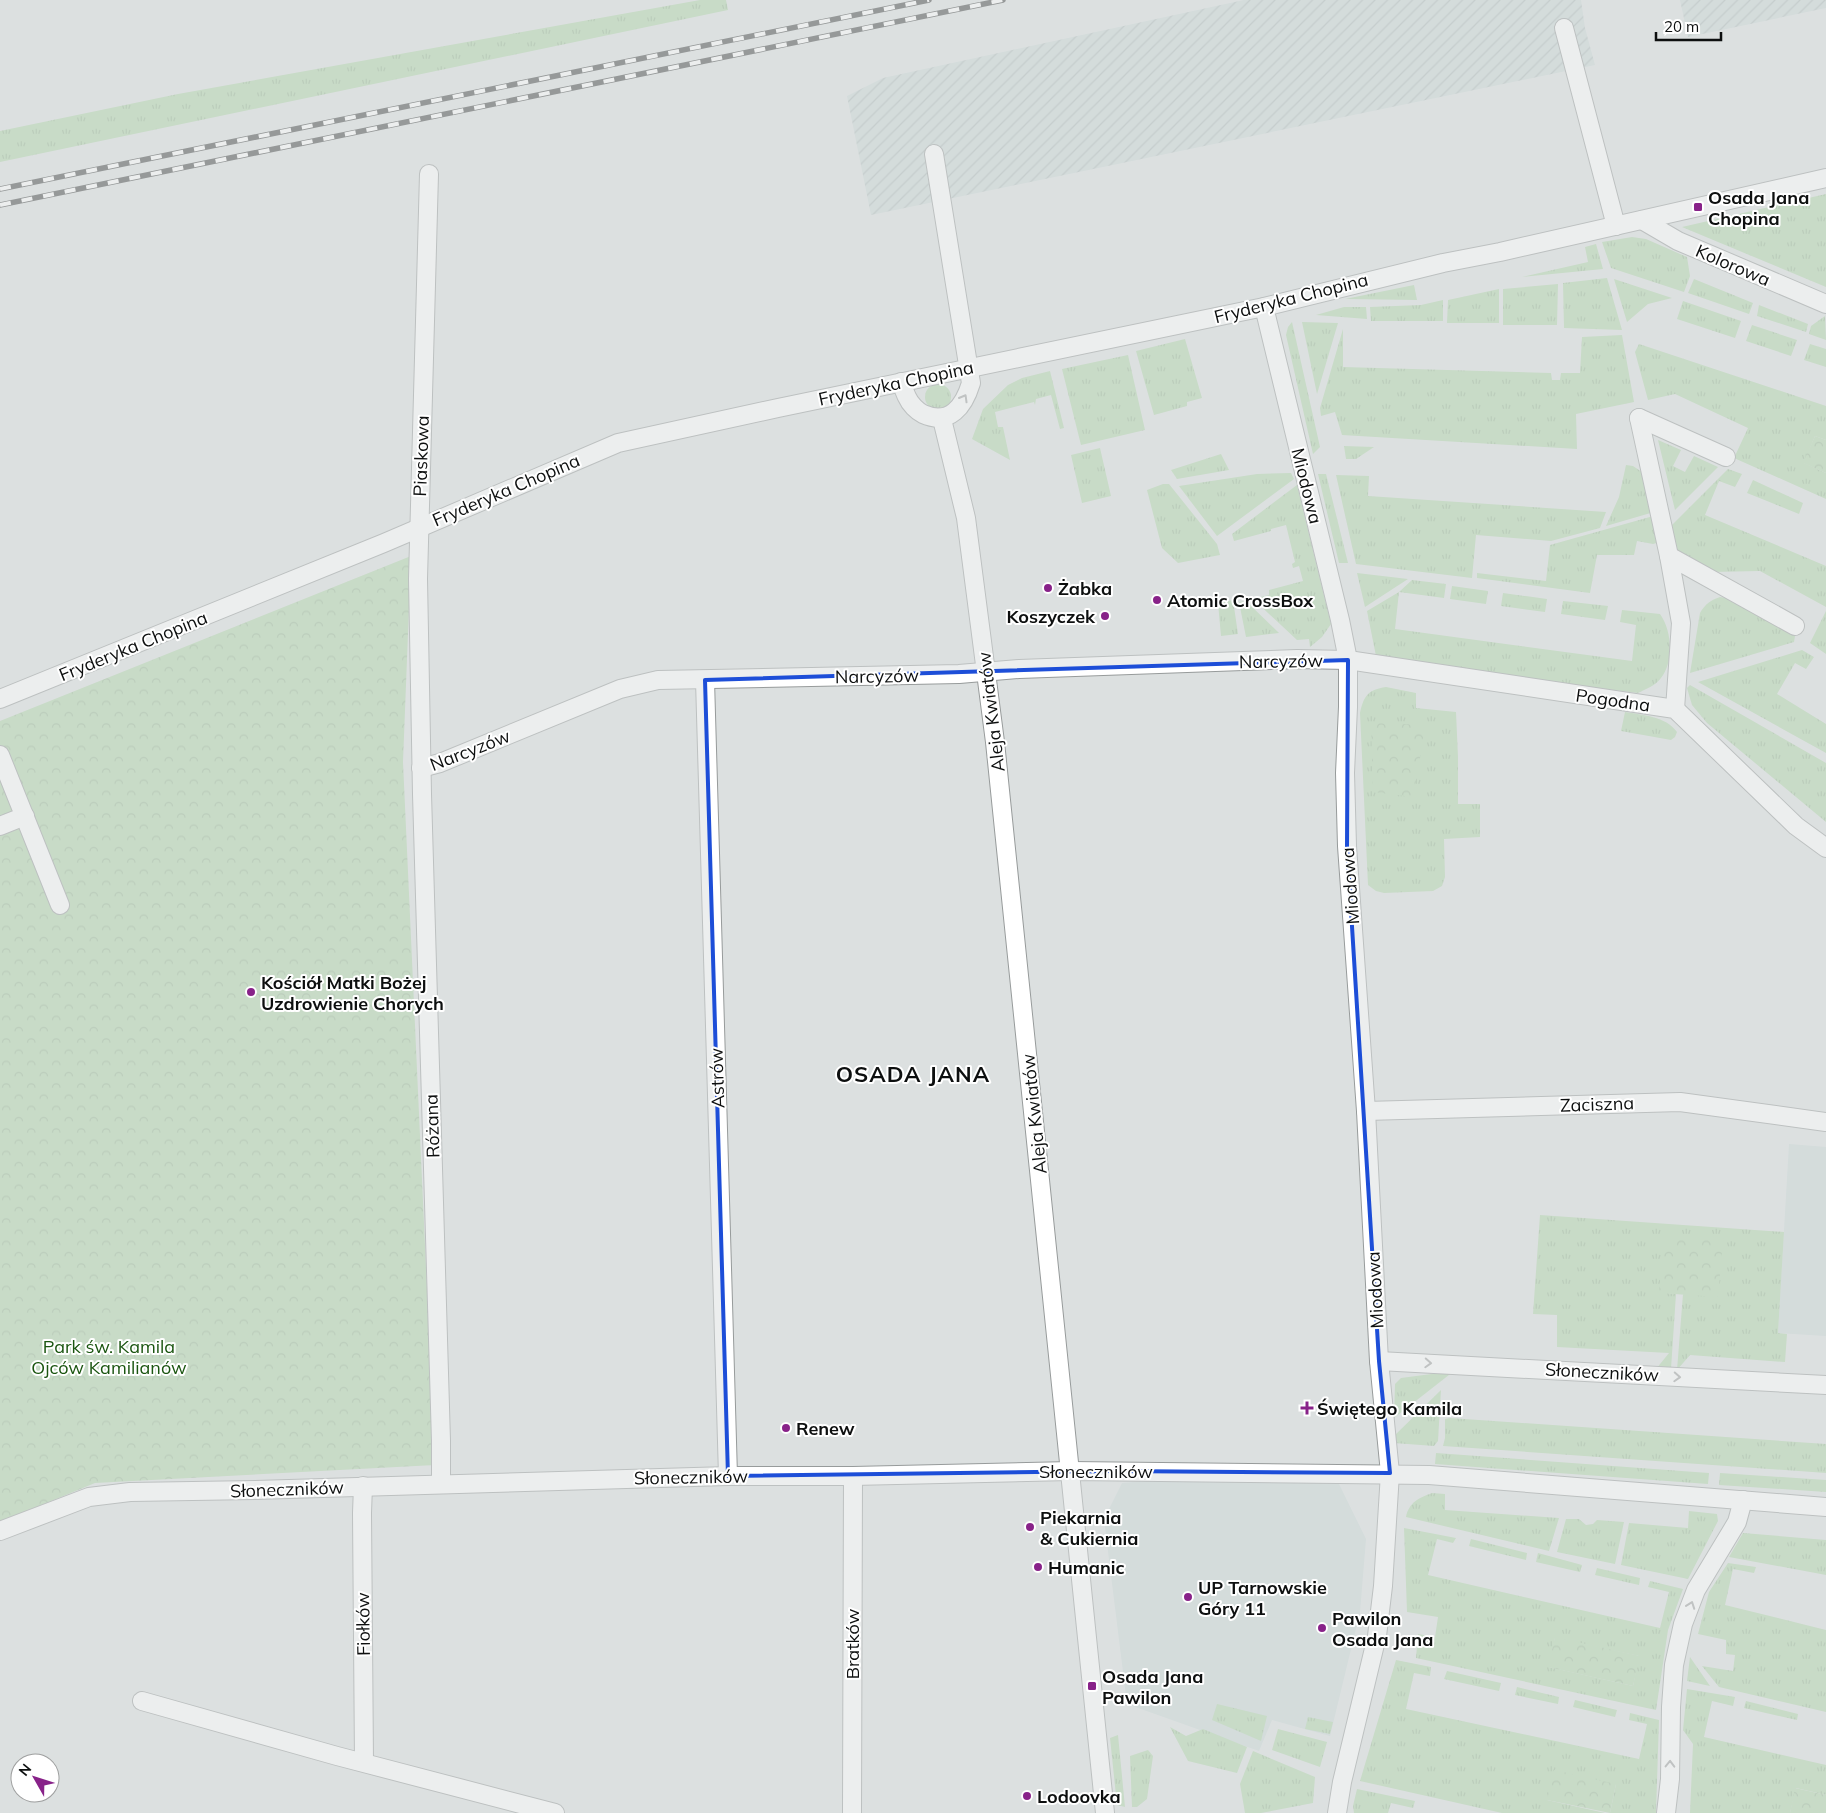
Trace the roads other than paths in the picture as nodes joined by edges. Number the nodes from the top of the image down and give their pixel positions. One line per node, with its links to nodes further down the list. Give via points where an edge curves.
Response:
1 (1564, 28): 6 (street)
2 (934, 154): 9 (street)
3 (429, 174): 13 (street, Piaskowa)
4 (1826, 178): 5 (street, Fryderyka Chopina)
5 (1642, 220): 6 (street, Fryderyka Chopina); 7 (street, Kolorowa, via 1678,241)
6 (1616, 226): 8 (street, Fryderyka Chopina, via 1400,273)
7 (1826, 304)
8 (1264, 307): 9 (street, Fryderyka Chopina); 16 (street, Miodowa)
9 (969, 368): 10 (street, Fryderyka Chopina); 11 (street, one-way to 9, via 954,413 966,398 971,383)
10 (902, 382): 11 (street, via 908,399 919,412); 13 (street, Fryderyka Chopina, via 618,443)
11 (942, 419): 17 (street, Aleja Kwiatów, via 966,518)
12 (1726, 456): 14 (street, via 1638,418)
13 (419, 528): 19 (street, Fryderyka Chopina); 22 (street, Piaskowa)
14 (1669, 556): 15 (street); 20 (street, via 1681,623)
15 (1795, 626)
16 (1348, 660): 17 (street, Narcyzów, via 1261,660); 20 (street, Pogodna); 27 (street, Miodowa, via 1347,846)
17 (986, 672): 18 (street, Narcyzów); 31 (street, Aleja Kwiatów, via 996,742)
18 (705, 680): 22 (street, Narcyzów, via 658,680 620,689); 33 (street, Astrów)
19 (0, 699)
20 (1675, 709): 25 (street, Pogodna, via 1796,826)
21 (0, 755): 23 (street)
22 (421, 768): 35 (street, Różana)
23 (25, 816): 24 (street); 26 (street)
24 (0, 826)
25 (1826, 848)
26 (60, 905)
27 (1366, 1111): 28 (street, Zaciszna, via 1680,1102); 29 (street, Miodowa)
28 (1826, 1122)
29 (1379, 1360): 30 (street, Słoneczników, one-way to 30); 32 (street, Miodowa)
30 (1826, 1385)
31 (1071, 1471): 32 (street, Słoneczników); 34 (street, Słoneczników); 44 (street, Aleja Kwiatów)
32 (1390, 1473): 37 (street, Słoneczników); 45 (street, via 1377,1636)
33 (728, 1476): 34 (street, Słoneczników); 35 (street, Słoneczników)
34 (853, 1476): 43 (street, Bratków)
35 (441, 1484): 36 (street, Słoneczników)
36 (363, 1486): 39 (street, Słoneczników, via 105,1495 89,1497); 41 (street, Fiołków)
37 (1743, 1500): 38 (street, Słoneczników); 46 (street, one-way to 37, via 1674,1665 1684,1624 1696,1590 1737,1522)
38 (1826, 1507)
39 (0, 1531)
40 (142, 1701): 41 (street)
41 (364, 1762): 42 (street)
42 (555, 1813)
43 (852, 1813)
44 (1105, 1813)
45 (1337, 1813)
46 (1666, 1813)

